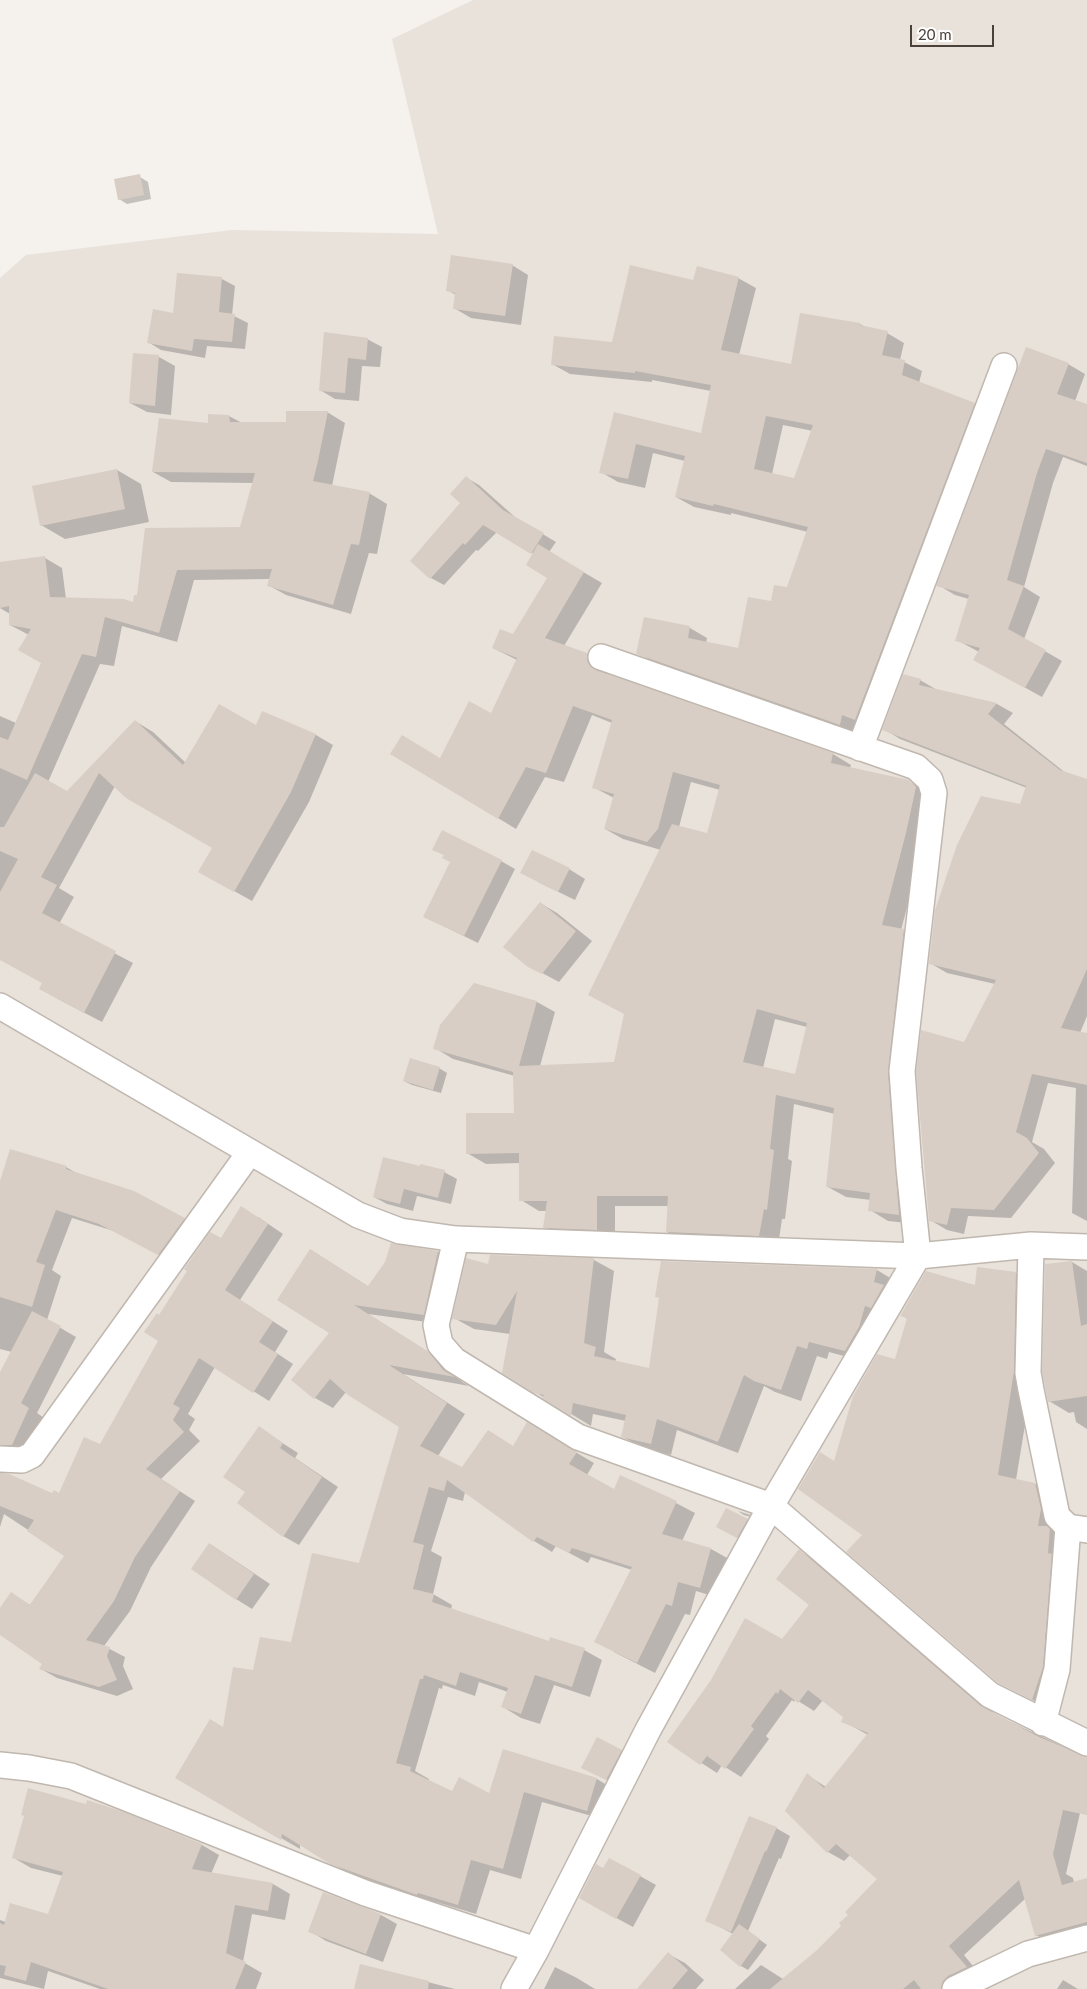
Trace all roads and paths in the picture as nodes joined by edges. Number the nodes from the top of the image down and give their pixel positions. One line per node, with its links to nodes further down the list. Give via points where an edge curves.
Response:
1 (1004, 366): 3 (street)
2 (601, 657): 3 (street)
3 (860, 748): 9 (street, via 916,767 930,780 934,793 902,1070)
4 (0, 1006): 5 (street)
5 (250, 1152): 6 (street, via 358,1215 400,1230); 10 (street, via 32,1455 22,1460)
6 (456, 1239): 9 (street); 11 (street, via 436,1325 440,1344 454,1360 578,1437)
7 (1031, 1245): 8 (street); 9 (street); 12 (street, via 1028,1373 1057,1516)
8 (1087, 1247)
9 (918, 1256): 11 (street)
10 (0, 1459)
11 (771, 1506): 13 (street, via 990,1695); 17 (street, via 648,1730)
12 (1078, 1529): 13 (street, via 1057,1669)
13 (1043, 1723): 14 (street)
14 (1087, 1743)
15 (0, 1765): 17 (street, via 71,1776 365,1894)
16 (1087, 1938): 19 (street, via 1028,1954)
17 (536, 1950): 18 (street)
18 (514, 1989)
19 (955, 1989)

